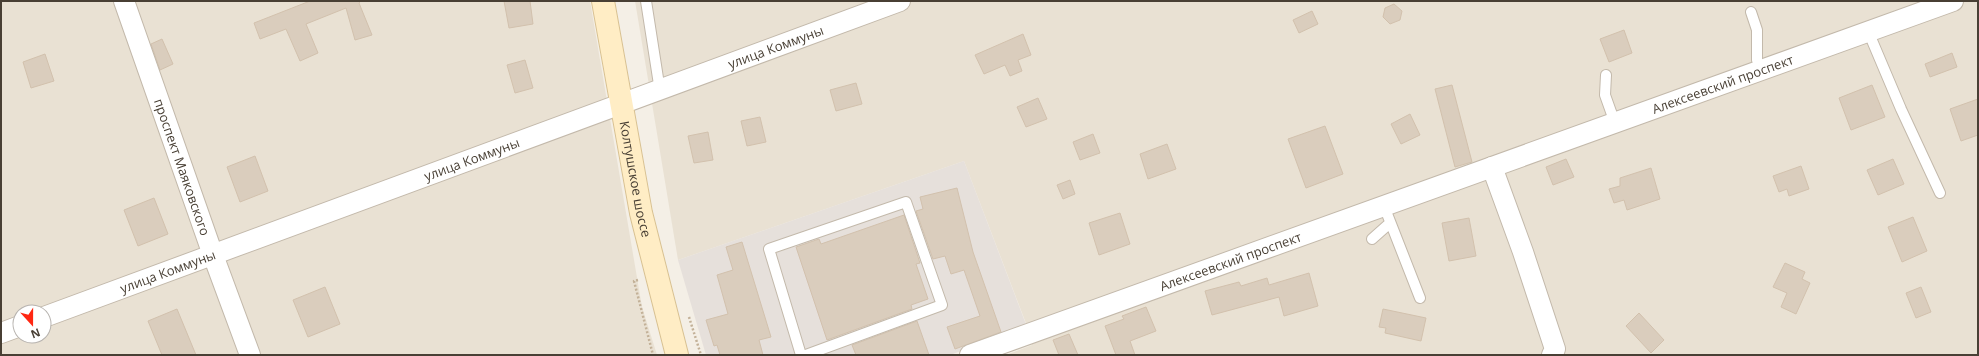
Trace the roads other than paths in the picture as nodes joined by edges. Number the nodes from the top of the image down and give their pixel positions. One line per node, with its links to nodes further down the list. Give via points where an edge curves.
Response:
1 (124, 1): 17 (street, проспект Маяковского)
2 (603, 1): 11 (main road, Колтушское шоссе)
3 (646, 1): 10 (lane)
4 (900, 1): 10 (street, улица Коммуны)
5 (1953, 1): 7 (street, Алексеевский проспект)
6 (1750, 12): 8 (lane, via 1757,30 1757,60)
7 (1868, 31): 8 (street, Алексеевский проспект); 14 (lane)
8 (1761, 70): 12 (street, Алексеевский проспект)
9 (1606, 75): 12 (lane, via 1605,95)
10 (660, 91): 11 (street, улица Коммуны)
11 (620, 105): 17 (street, улица Коммуны); 24 (main road, Колтушское шоссе, via 641,213)
12 (1615, 123): 13 (street, Алексеевский проспект)
13 (1492, 167): 15 (street, Алексеевский проспект); 22 (street, via 1523,252)
14 (1940, 193)
15 (1387, 214): 16 (lane); 18 (lane); 27 (street, Алексеевский проспект)
16 (1372, 239)
17 (213, 255): 19 (street, улица Коммуны); 23 (street, проспект Маяковского)
18 (1420, 298)
19 (52, 314)
20 (12, 329): 21 (street)
21 (1, 333)
22 (1555, 353)
23 (250, 355)
24 (677, 355)
25 (800, 355): 26 (lane, via 769,249 906,202 942,305)
26 (806, 355)
27 (970, 355)

